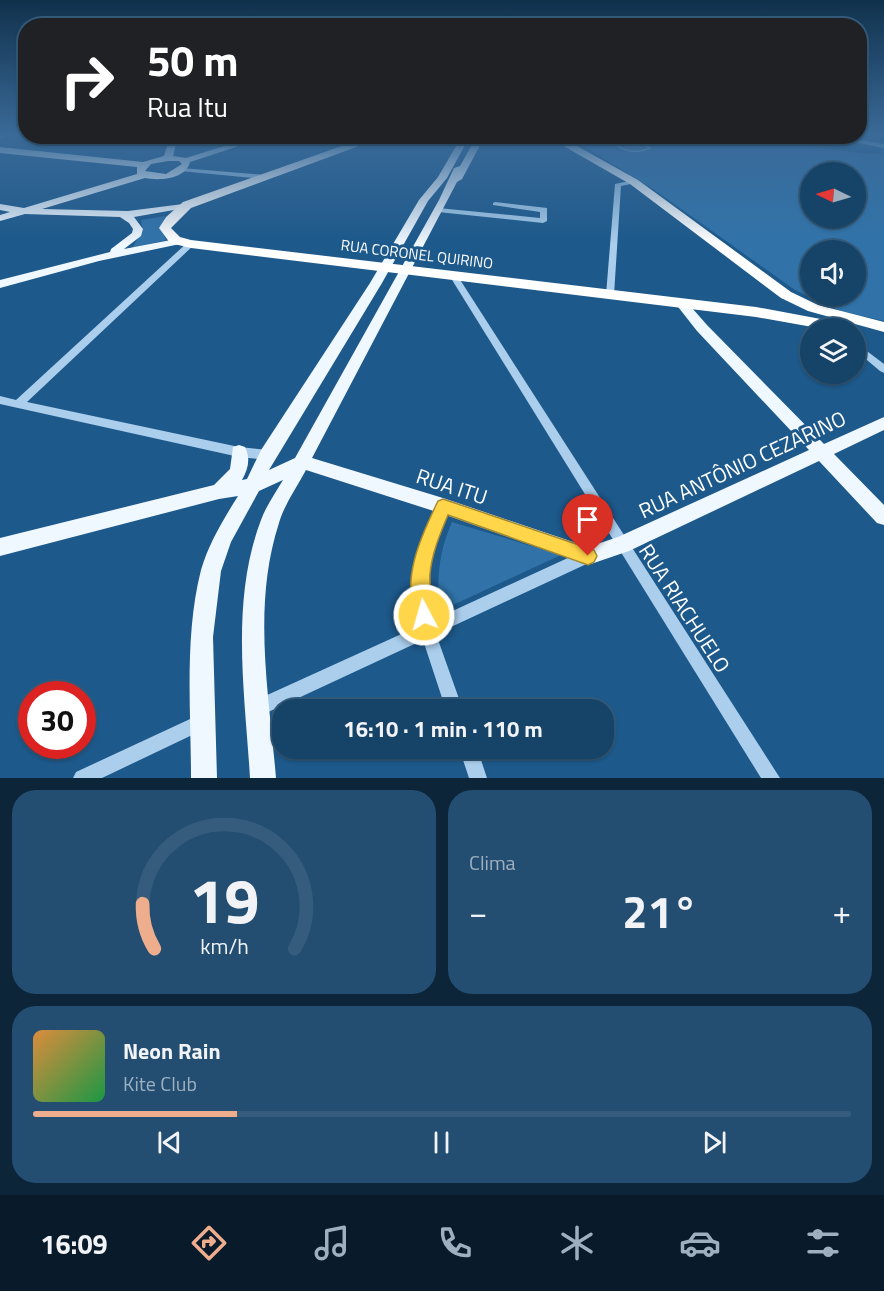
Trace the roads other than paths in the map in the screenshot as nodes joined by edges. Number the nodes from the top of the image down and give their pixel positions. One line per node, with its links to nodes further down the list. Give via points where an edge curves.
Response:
1 (140, 171): 19 (main road)
2 (148, 171): 3 (main road, via 164,176)
3 (173, 171)
4 (223, 171): 11 (street)
5 (280, 171): 11 (highway)
6 (437, 171): 14 (main road)
7 (450, 171): 12 (main road)
8 (451, 171): 12 (main road)
9 (461, 171): 17 (main road)
10 (615, 171): 13 (highway)
11 (265, 177): 16 (highway)
12 (447, 178): 14 (main road); 17 (main road)
13 (634, 182): 29 (street, via 618,184); 32 (highway, via 786,295 813,308)
14 (424, 200): 25 (main road)
15 (495, 204): 17 (street, via 544,210 543,221)
16 (188, 205): 20 (main road, via 158,213); 22 (highway, via 165,228)
17 (441, 205): 26 (main road)
18 (0, 207): 19 (main road)
19 (26, 212): 20 (main road); 21 (main road)
20 (123, 215): 24 (main road, via 133,221 137,234 116,251)
21 (0, 218)
22 (176, 242): 23 (highway, RUA CORONEL QUIRINO); 24 (main road, RUA CORONEL QUIRINO)
23 (191, 244): 25 (highway, RUA CORONEL QUIRINO); 38 (street)
24 (98, 258): 28 (main road, RUA CORONEL QUIRINO)
25 (385, 268): 26 (highway, RUA CORONEL QUIRINO); 42 (main road)
26 (405, 270): 27 (highway, RUA CORONEL QUIRINO); 43 (main road)
27 (453, 275): 29 (highway, RUA CORONEL QUIRINO); 48 (street, RUA RIACHUELO)
28 (0, 284)
29 (610, 294): 30 (highway, RUA CORONEL QUIRINO)
30 (681, 303): 31 (highway, RUA CORONEL QUIRINO); 41 (main road)
31 (800, 320)
32 (884, 327)
33 (866, 335): 34 (highway)
34 (884, 339)
35 (866, 354): 36 (street)
36 (884, 369)
37 (0, 400): 38 (street)
38 (18, 404): 40 (street)
39 (884, 423): 41 (main road, RUA ANTÔNIO CEZARINO)
40 (238, 452): 42 (street); 45 (main road, via 241,463 237,474)
41 (820, 453): 47 (main road); 48 (main road, RUA ANTÔNIO CEZARINO)
42 (267, 455): 44 (main road)
43 (302, 462): 44 (main road); 46 (main road, RUA ITU); 53 (main road, via 270,520 257,572 252,622)
44 (253, 486): 45 (main road); 54 (main road, via 222,539 211,571 202,637)
45 (219, 491): 49 (main road)
46 (443, 506): 50 (main road, RUA ITU); 51 (street, via 425,549 421,574 420,600)
47 (884, 517)
48 (622, 545): 50 (main road, RUA ANTÔNIO CEZARINO); 60 (street, RUA RIACHUELO)
49 (0, 547)
50 (588, 556): 51 (street, RUA ANTÔNIO CEZARINO)
51 (427, 629): 52 (street); 53 (street, RUA ANTÔNIO CEZARINO)
52 (450, 699)
53 (258, 708): 58 (main road)
54 (203, 721): 56 (street); 57 (main road)
55 (472, 759): 59 (street)
56 (82, 778)
57 (204, 778)
58 (262, 778)
59 (478, 778)
60 (771, 778)

